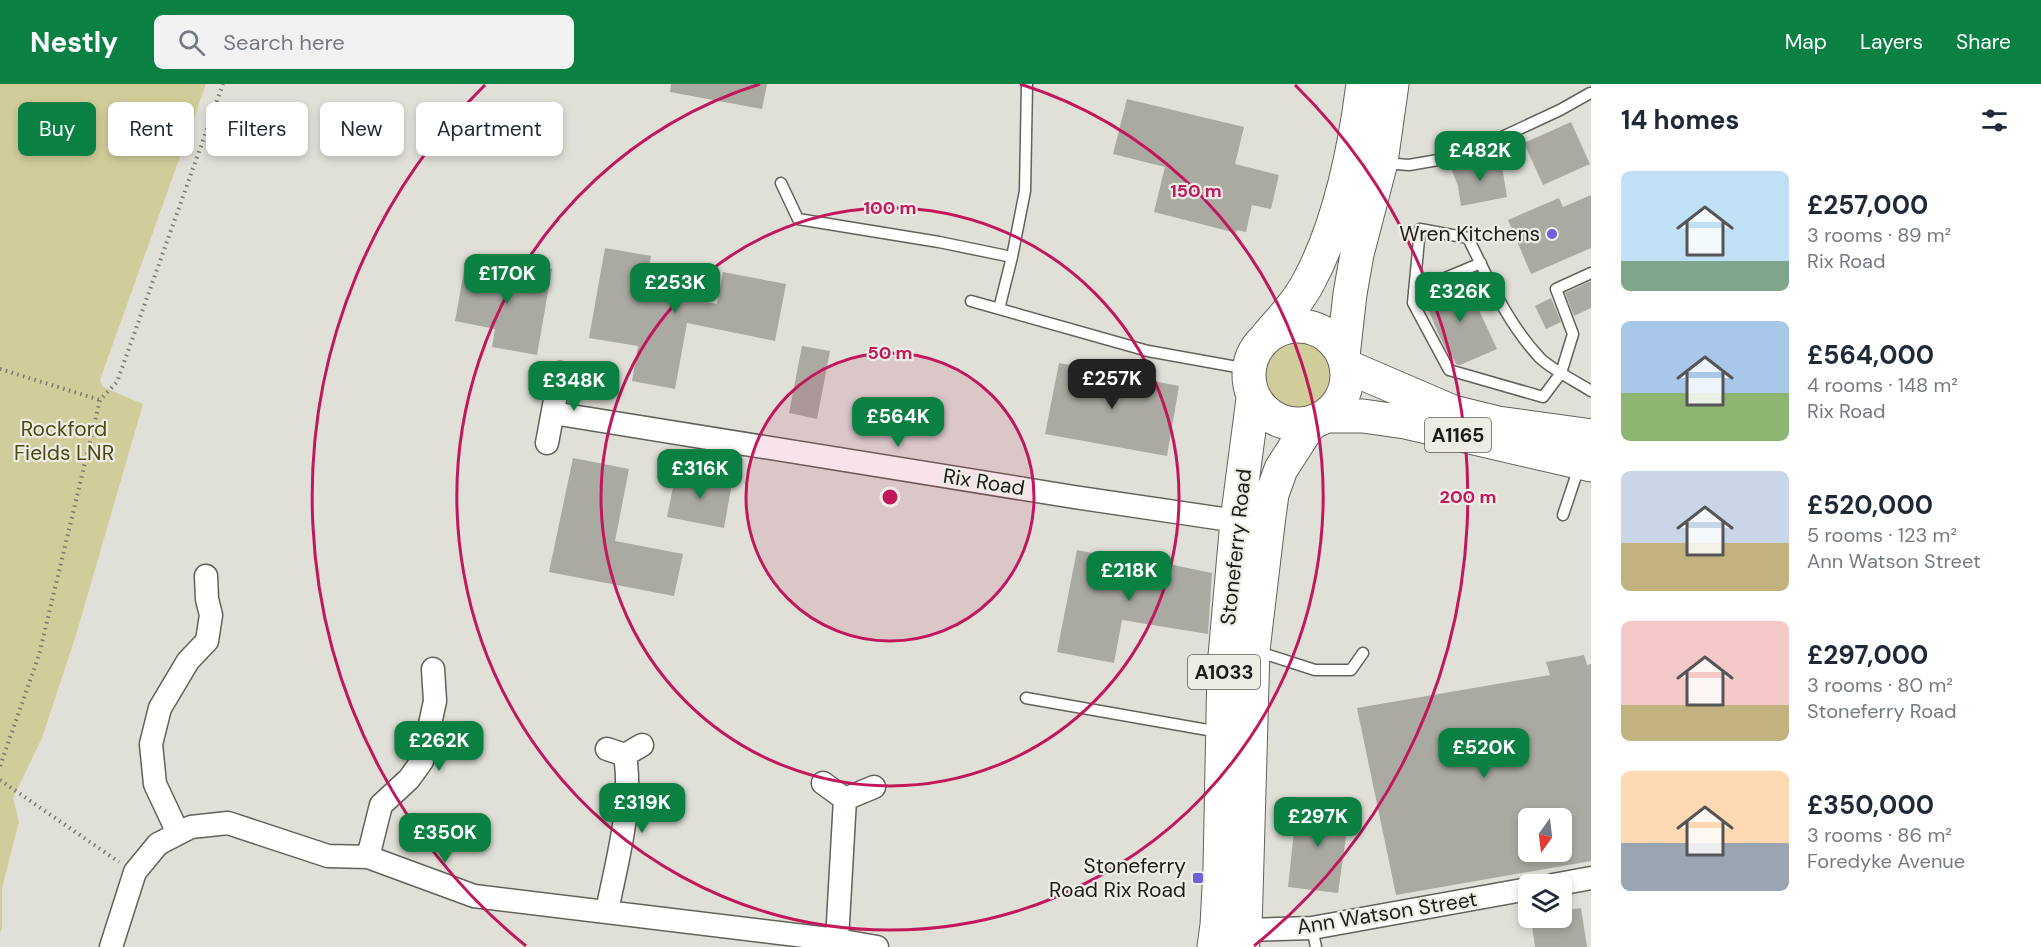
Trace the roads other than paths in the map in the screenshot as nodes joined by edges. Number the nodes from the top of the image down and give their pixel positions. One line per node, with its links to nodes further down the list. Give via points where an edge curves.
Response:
1 (1027, 84): 7 (lane, via 1025,191)
2 (1363, 84): 13 (main road, via 1351,156 1324,250 1308,283)
3 (1392, 84): 5 (main road)
4 (1590, 93): 5 (lane, via 1461,156 1409,165)
5 (1381, 162): 14 (main road, via 1357,254 1346,323)
6 (781, 183): 7 (lane, via 798,219)
7 (1012, 257): 12 (lane)
8 (1481, 263): 10 (lane); 10 (lane, via 1468,238 1420,229); 15 (lane, via 1508,318 1542,360)
9 (1591, 273): 15 (lane, via 1556,289 1573,334)
10 (1414, 291): 15 (lane, via 1413,303 1449,370 1543,397)
11 (971, 301): 12 (lane)
12 (999, 309): 17 (lane)
13 (1267, 336): 14 (main road, via 1280,329 1310,327 1335,343); 17 (main road, via 1251,357)
14 (1345, 361): 20 (main road, via 1344,394); 22 (main road, A1165, via 1454,411)
15 (1562, 373): 18 (lane)
16 (560, 374): 19 (street)
17 (1251, 384): 20 (main road, via 1264,412 1277,421 1294,425); 24 (main road, Stoneferry Road / A1033)
18 (1591, 392)
19 (553, 413): 21 (street); 24 (street, Rix Road)
20 (1318, 420): 22 (main road, A1165, via 1363,416); 26 (main road, Stoneferry Road / A1033, via 1281,469 1272,494)
21 (547, 443)
22 (1587, 455): 23 (lane)
23 (1563, 515)
24 (1237, 520): 30 (main road, Stoneferry Road / A1033, via 1224,667)
25 (206, 576): 35 (street, via 211,615 207,641 188,662 160,708 151,744 155,784)
26 (1252, 650): 27 (lane, via 1315,670 1351,670); 42 (main road, Stoneferry Road / A1033)
27 (1363, 652)
28 (433, 669): 36 (street, via 435,701 422,761 381,805)
29 (1026, 698): 30 (lane)
30 (1223, 733): 46 (main road, Stoneferry Road / A1033)
31 (625, 750): 40 (street, via 625,816)
32 (823, 783): 34 (street)
33 (874, 787): 34 (street)
34 (845, 799): 43 (street)
35 (178, 833): 36 (street, via 191,827 228,823 328,856); 44 (street, via 158,844 135,872)
36 (368, 857): 40 (street, via 474,896)
37 (1591, 878): 38 (street)
38 (1572, 882)
39 (1518, 892): 41 (street, Ann Watson Street)
40 (607, 911): 43 (street)
41 (1314, 937): 42 (street, Ann Watson Street)
42 (1244, 938)
43 (837, 940): 45 (street)
44 (111, 947)
45 (877, 947)
46 (1214, 947)

